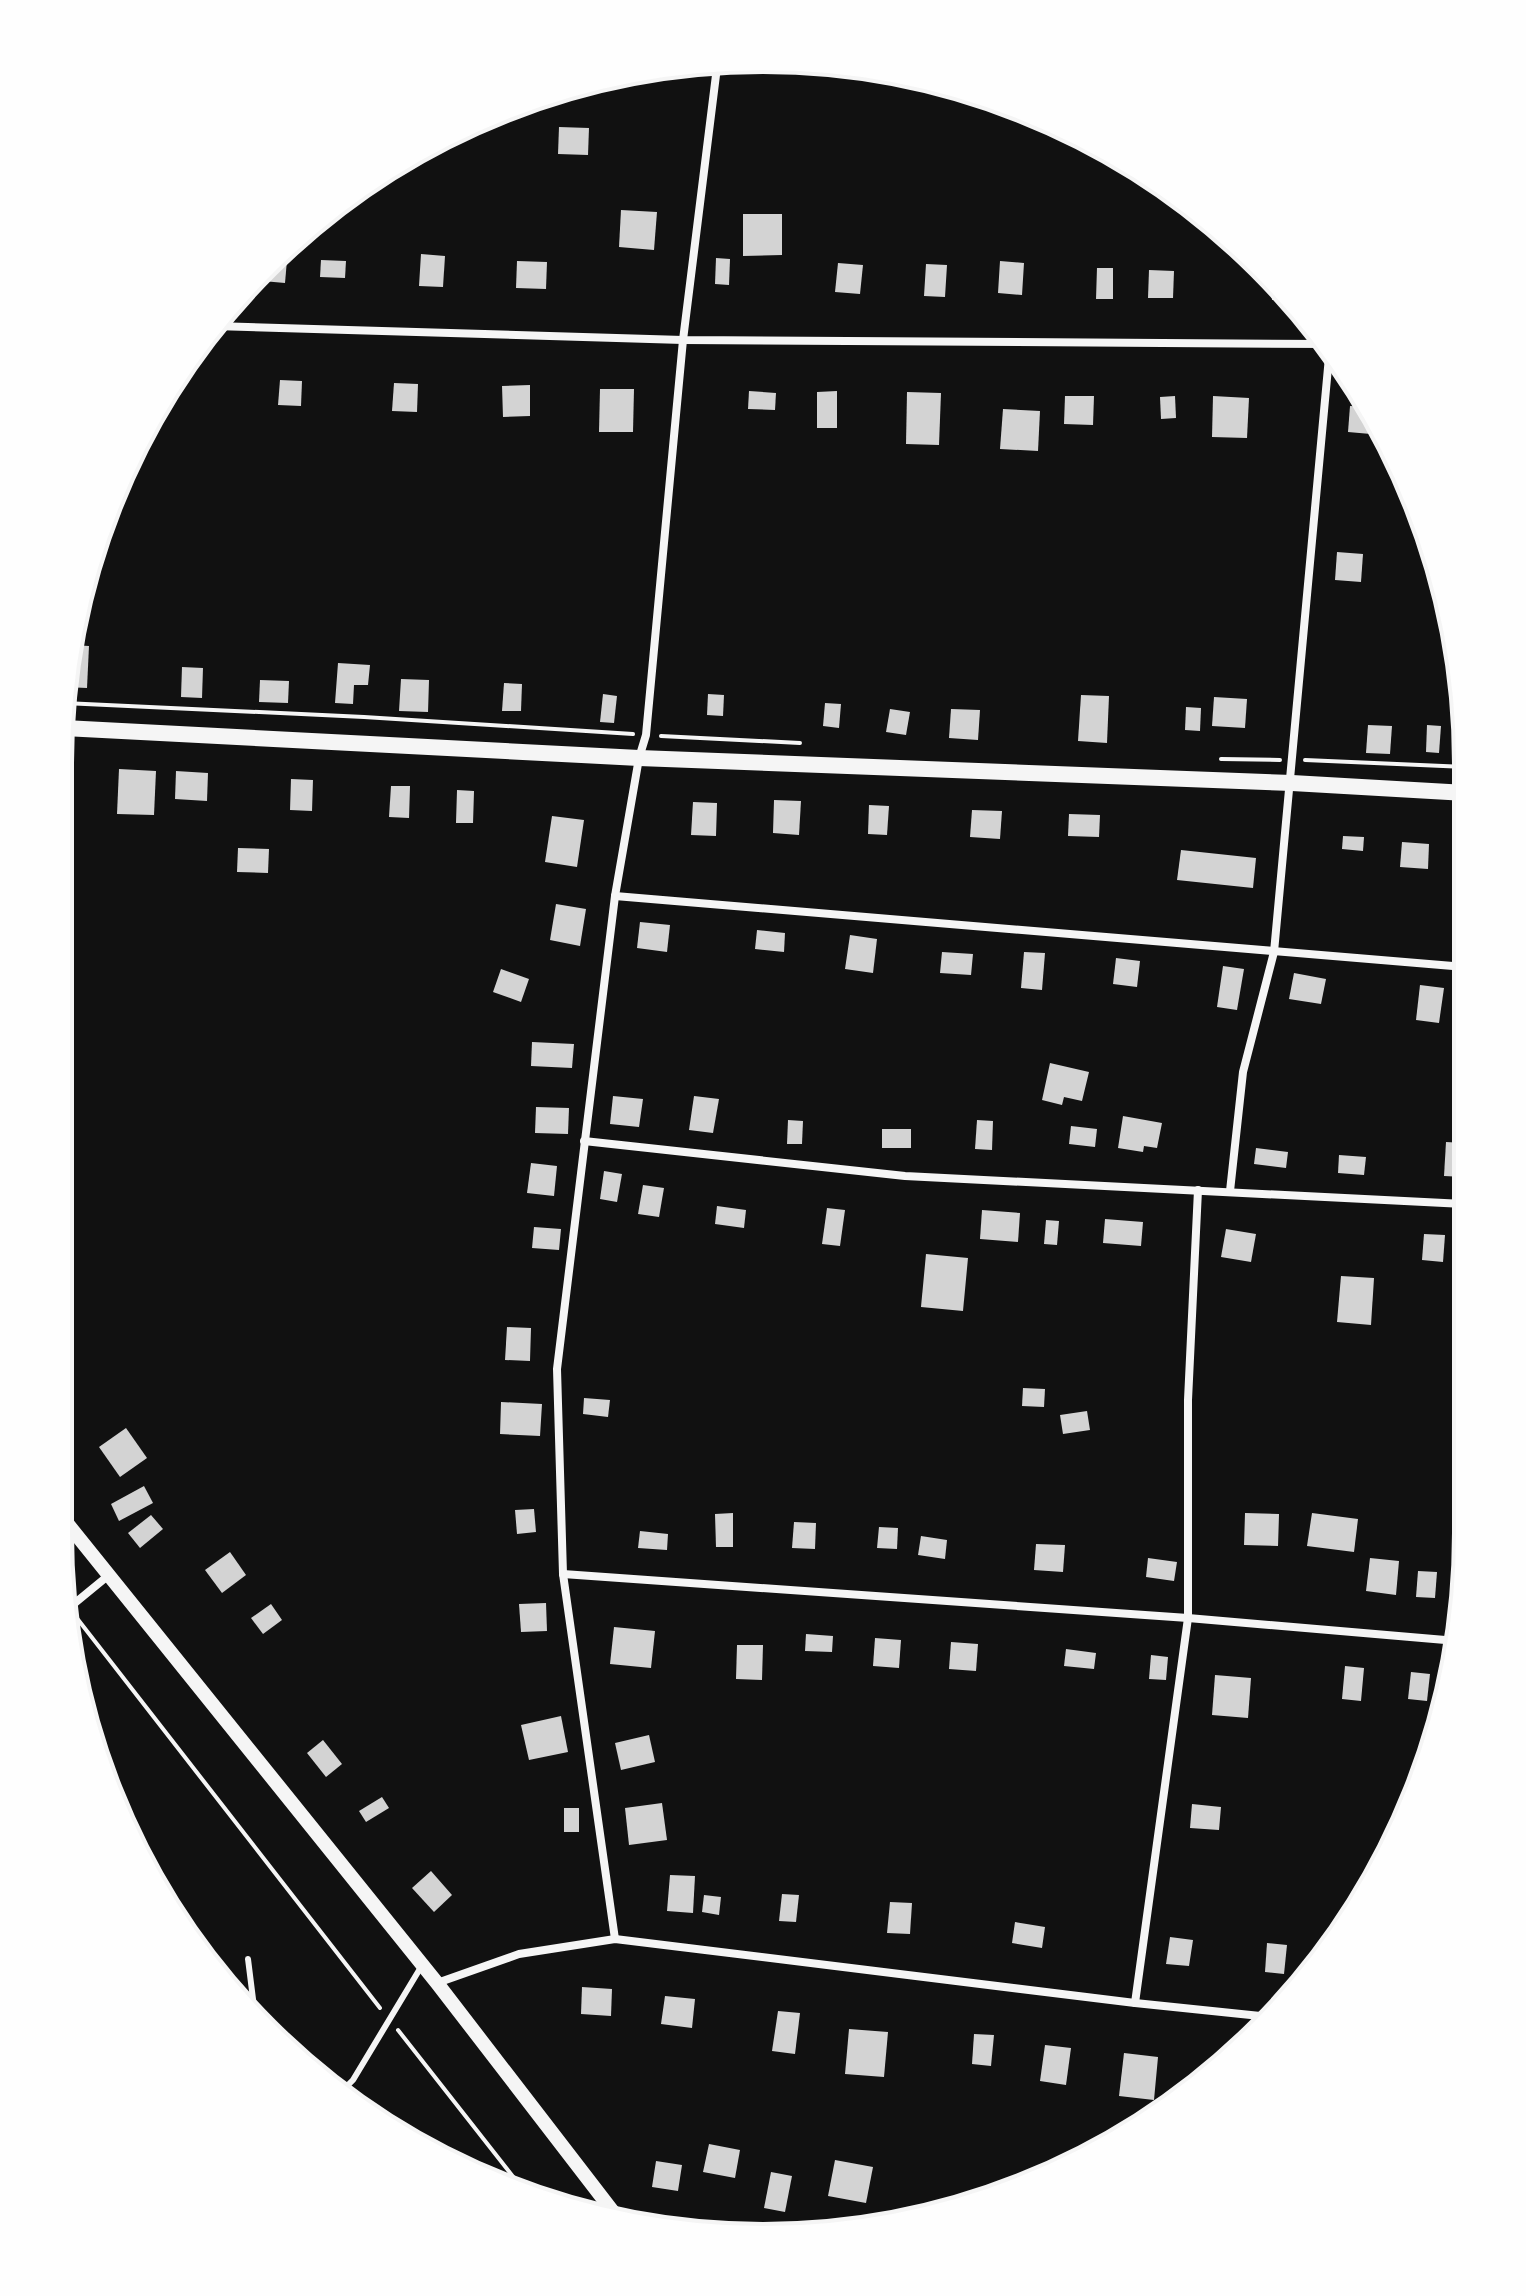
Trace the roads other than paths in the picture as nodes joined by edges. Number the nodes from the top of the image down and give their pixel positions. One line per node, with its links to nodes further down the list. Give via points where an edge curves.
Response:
1 (716, 73): 3 (street)
2 (227, 326): 3 (street)
3 (683, 340): 4 (street); 7 (street, via 646,735)
4 (1313, 345)
5 (1327, 364): 8 (street)
6 (73, 728): 7 (main road)
7 (639, 758): 8 (main road); 10 (street)
8 (1292, 783): 9 (main road); 11 (street)
9 (1454, 792)
10 (615, 896): 11 (street); 13 (street)
11 (1274, 952): 12 (street); 15 (street, via 1243,1072)
12 (1454, 966)
13 (584, 1141): 14 (street, via 905,1176); 18 (street, via 557,1369)
14 (1198, 1190): 15 (street); 21 (street, via 1188,1400)
15 (1230, 1191): 16 (street)
16 (1454, 1203)
17 (72, 1529): 19 (street)
18 (563, 1574): 21 (street); 23 (street)
19 (109, 1575): 20 (street); 25 (street)
20 (76, 1603)
21 (1188, 1618): 22 (street); 28 (street)
22 (1445, 1640)
23 (615, 1939): 26 (street, via 519,1954); 28 (street)
24 (248, 1959): 27 (lane)
25 (422, 1965): 26 (street); 30 (lane)
26 (437, 1983): 31 (street)
27 (253, 2000)
28 (1135, 2003): 29 (street)
29 (1258, 2016)
30 (348, 2085)
31 (609, 2206)

